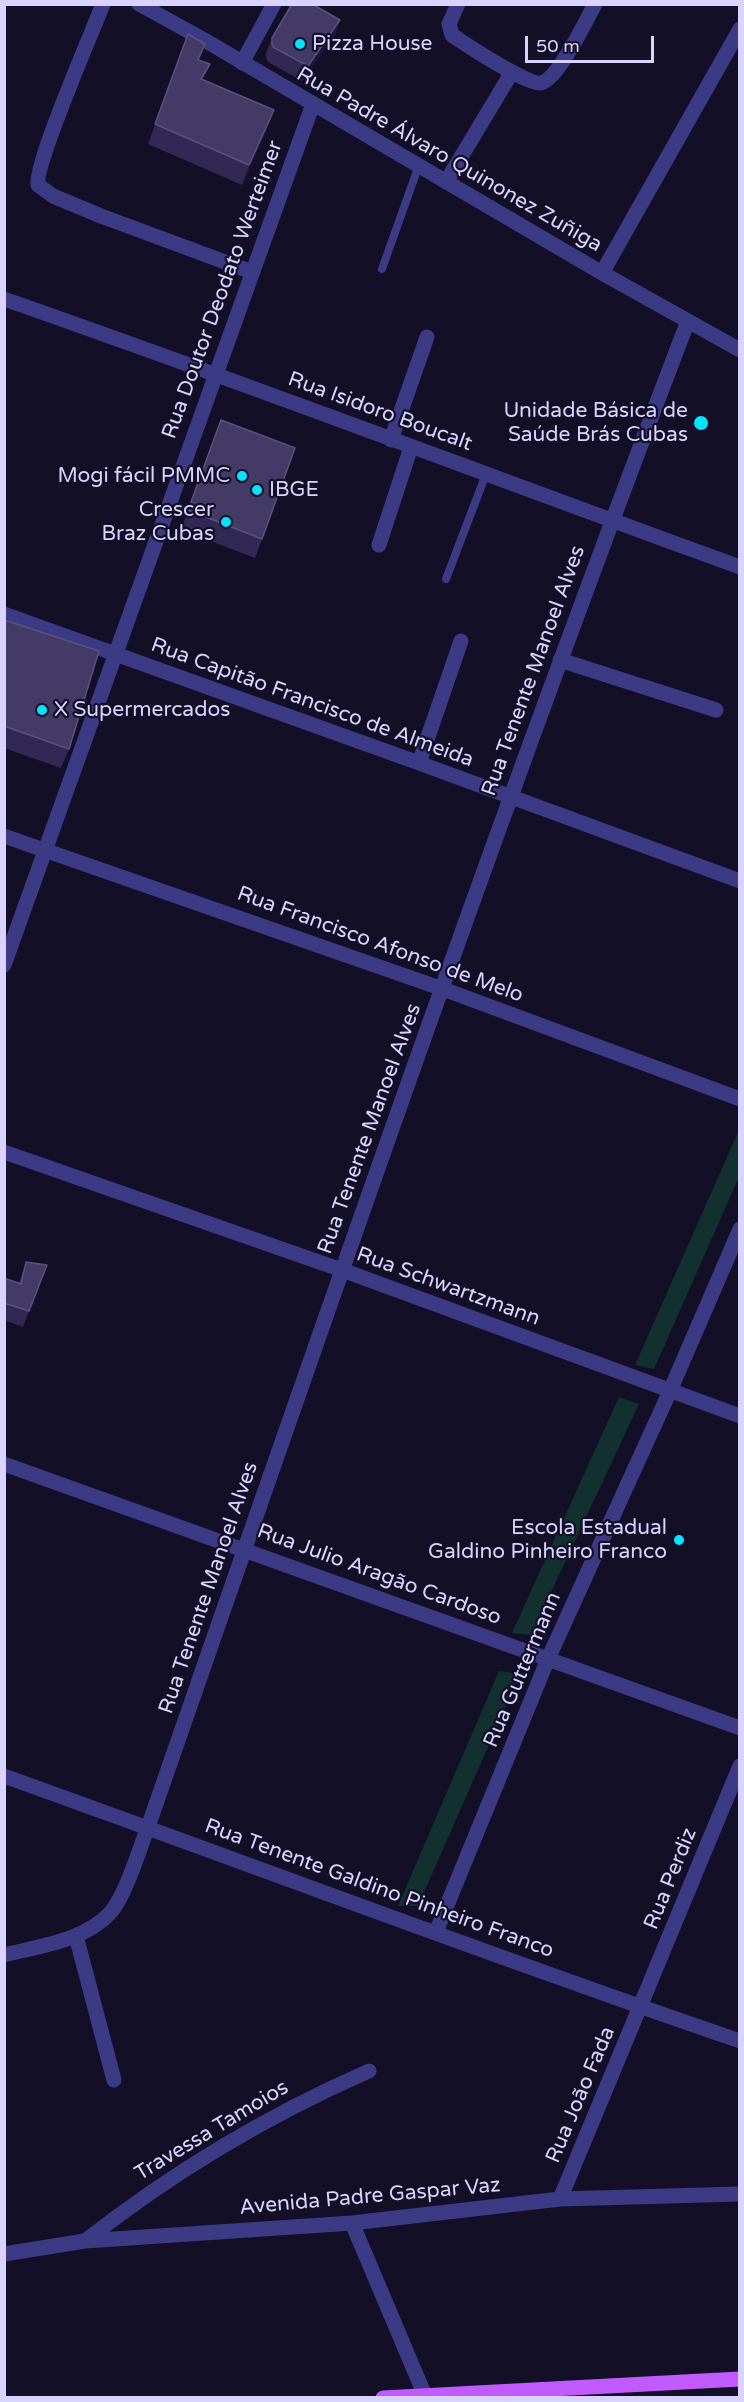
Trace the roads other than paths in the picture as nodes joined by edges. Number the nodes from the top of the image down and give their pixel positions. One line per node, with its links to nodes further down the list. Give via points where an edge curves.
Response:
1 (103, 4): 13 (street, via 51,137 38,185 53,196 101,216)
2 (139, 4): 7 (street, Rua Padre Álvaro Quinonez Zuñiga)
3 (274, 4): 7 (street)
4 (458, 4): 8 (street, via 449,24 452,36)
5 (595, 4): 8 (street, via 546,81 533,83)
6 (740, 29): 14 (street)
7 (242, 63): 9 (street, Rua Padre Álvaro Quinonez Zuñiga)
8 (512, 72): 11 (street)
9 (313, 104): 10 (street, Rua Padre Álvaro Quinonez Zuñiga); 13 (street, Rua Doutor Deodato Werteimer)
10 (419, 165): 11 (street, Rua Padre Álvaro Quinonez Zuñiga); 12 (lane)
11 (446, 182): 14 (street, Rua Padre Álvaro Quinonez Zuñiga)
12 (382, 269)
13 (252, 272): 21 (street, Rua Doutor Deodato Werteimer)
14 (602, 273): 16 (street, Rua Padre Álvaro Quinonez Zuñiga)
15 (4, 299): 21 (street, Rua Isidoro Boucalt)
16 (688, 321): 19 (street, Rua Padre Álvaro Quinonez Zuñiga); 25 (street, Rua Tenente Manoel Alves)
17 (740, 334): 19 (street)
18 (427, 338): 22 (street)
19 (725, 341): 20 (street, Rua Padre Álvaro Quinonez Zuñiga)
20 (740, 350)
21 (216, 373): 22 (street, Rua Isidoro Boucalt); 31 (street, Rua Doutor Deodato Werteimer)
22 (391, 440): 23 (street, Rua Isidoro Boucalt)
23 (411, 447): 24 (street, Rua Isidoro Boucalt); 26 (street)
24 (486, 474): 25 (street, Rua Isidoro Boucalt); 28 (lane)
25 (611, 520): 27 (street, Rua Isidoro Boucalt); 32 (street, Rua Tenente Manoel Alves)
26 (379, 545)
27 (740, 567)
28 (446, 579)
29 (4, 614): 31 (street, Rua Capitão Francisco de Almeida)
30 (461, 641): 34 (street)
31 (114, 654): 34 (street, Rua Capitão Francisco de Almeida); 37 (street, Rua Doutor Deodato Werteimer)
32 (560, 660): 33 (street); 35 (street, Rua Tenente Manoel Alves)
33 (716, 710)
34 (419, 763): 35 (street, Rua Capitão Francisco de Almeida)
35 (510, 798): 38 (street, Rua Capitão Francisco de Almeida); 40 (street, Rua Tenente Manoel Alves)
36 (4, 836): 37 (street, Rua Francisco Afonso de Melo)
37 (45, 850): 39 (street, Rua Doutor Deodato Werteimer); 40 (street, Rua Francisco Afonso de Melo)
38 (740, 881)
39 (4, 965)
40 (443, 989): 41 (street, Rua Francisco Afonso de Melo); 44 (street, Rua Tenente Manoel Alves)
41 (740, 1099)
42 (4, 1152): 44 (street, Rua Schwartzmann)
43 (740, 1229): 45 (street, Rua Guttermann)
44 (342, 1270): 45 (street, Rua Schwartzmann); 48 (street, Rua Tenente Manoel Alves)
45 (670, 1391): 46 (street, Rua Schwartzmann); 49 (street, Rua Guttermann)
46 (740, 1416)
47 (4, 1464): 48 (street, Rua Julio Aragão Cardoso)
48 (245, 1549): 49 (street, Rua Julio Aragão Cardoso); 53 (street, Rua Tenente Manoel Alves)
49 (548, 1659): 50 (street, Rua Julio Aragão Cardoso); 54 (street, Rua Guttermann)
50 (740, 1728)
51 (740, 1766): 57 (street, Rua Perdiz)
52 (4, 1776): 53 (street, Rua Tenente Galdino Pinheiro Franco)
53 (148, 1827): 54 (street, Rua Tenente Galdino Pinheiro Franco); 55 (street, Rua Tenente Manoel Alves, via 115,1906)
54 (436, 1932): 57 (street, Rua Tenente Galdino Pinheiro Franco)
55 (76, 1936): 56 (street, Rua Tenente Manoel Alves); 60 (street)
56 (4, 1955)
57 (640, 2008): 58 (street, Rua Tenente Galdino Pinheiro Franco); 62 (street, Rua João Fada)
58 (740, 2040)
59 (369, 2071): 64 (street, Travessa Tamoios, via 293,2106 192,2164)
60 (114, 2080)
61 (740, 2194): 62 (street, Avenida Padre Gaspar Vaz)
62 (560, 2199): 63 (street, Avenida Padre Gaspar Vaz)
63 (352, 2223): 64 (street, Avenida Padre Gaspar Vaz); 67 (street)
64 (85, 2241): 65 (street, Avenida Padre Gaspar Vaz)
65 (4, 2254)
66 (740, 2379): 67 (main road)
67 (425, 2396): 68 (main road)
68 (383, 2397)

